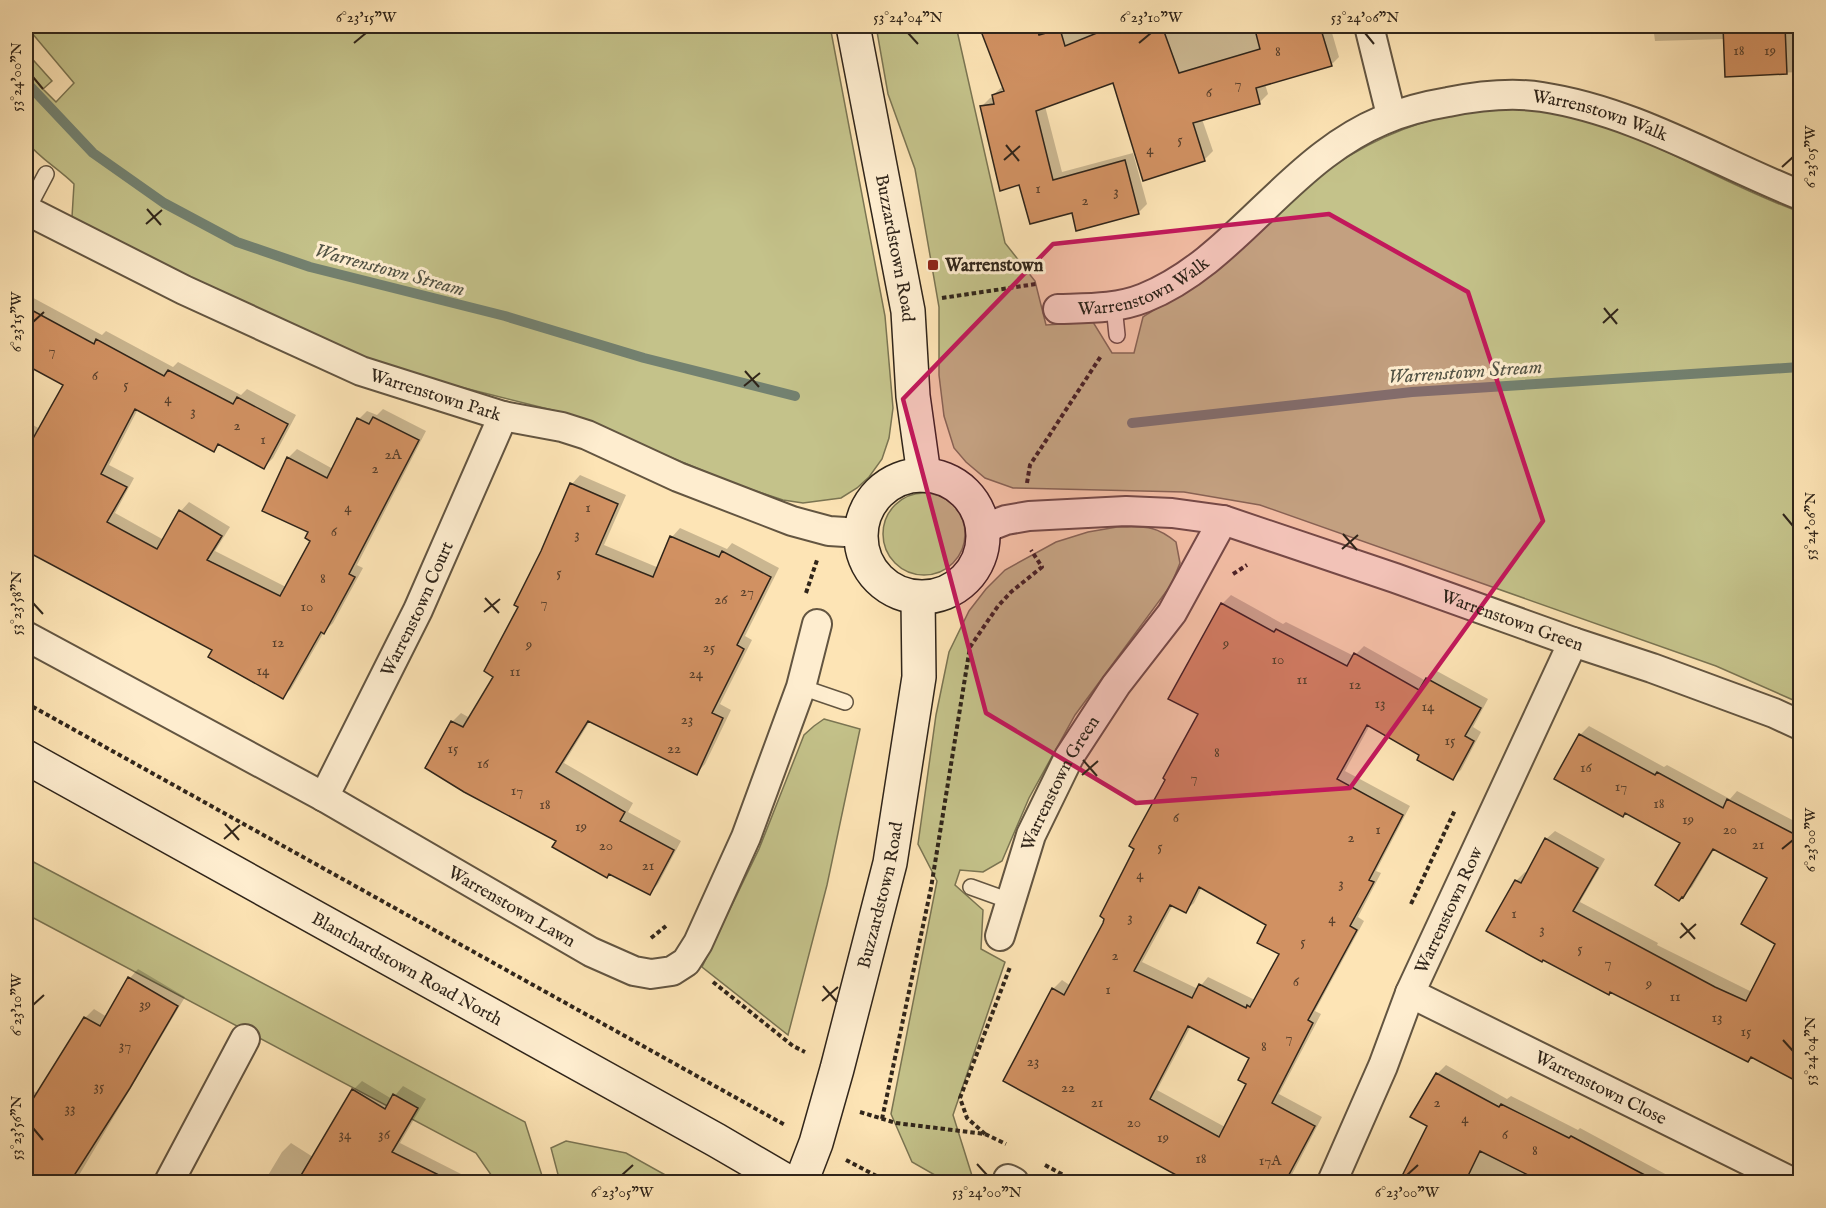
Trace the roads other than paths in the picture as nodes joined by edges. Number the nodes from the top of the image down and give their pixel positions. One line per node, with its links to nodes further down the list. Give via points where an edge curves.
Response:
1 (853, 26): 11 (street, Buzzardstown Road, via 908,311 913,396)
2 (1369, 26): 3 (street)
3 (1390, 116): 5 (street, Warrenstown Walk, via 1455,100 1505,95 1540,97 1586,106 1647,127); 7 (street, Warrenstown Walk, via 1322,156 1237,234 1171,286)
4 (46, 174): 6 (lane)
5 (1800, 195)
6 (26, 210): 10 (street, Warrenstown Park, via 184,290 361,371)
7 (1114, 306): 8 (street, Warrenstown Walk); 9 (lane)
8 (1058, 309)
9 (1117, 335)
10 (503, 416): 14 (street, Warrenstown Park, via 587,435 678,477 792,521 829,531); 23 (street, Warrenstown Court, via 418,610)
11 (924, 475): 13 (street, via 941,478 964,492 979,513); 14 (street, via 905,477 888,485 869,506)
12 (1223, 520): 13 (street, Warrenstown Green, via 1126,511 1029,516); 18 (street, Warrenstown Green); 25 (street, Warrenstown Green, via 1172,613 1116,685 1069,757 1031,835)
13 (984, 531): 15 (street, via 982,552 973,571 958,586 939,596)
14 (861, 533): 15 (street, via 870,570 883,584)
15 (918, 598): 31 (street, Buzzardstown Road, via 919,677 890,863 837,1069)
16 (810, 614): 19 (street)
17 (26, 636): 23 (street, Warrenstown Lawn)
18 (1573, 642): 21 (street, Warrenstown Green, via 1670,674); 27 (street, Warrenstown Row)
19 (801, 687): 20 (lane); 23 (street, Warrenstown Lawn, via 746,837 703,933 686,962 672,971 634,971 591,952)
20 (844, 702)
21 (1800, 725)
22 (26, 757): 30 (street, Blanchardstown Road North)
23 (324, 797)
24 (971, 887): 25 (lane)
25 (1010, 901): 26 (street, Warrenstown Green)
26 (1000, 936)
27 (1410, 993): 32 (street, Warrenstown Row); 33 (street, Warrenstown Close)
28 (245, 1039): 29 (street)
29 (169, 1182)
30 (788, 1182)
31 (801, 1182)
32 (1332, 1182)
33 (1792, 1182)

